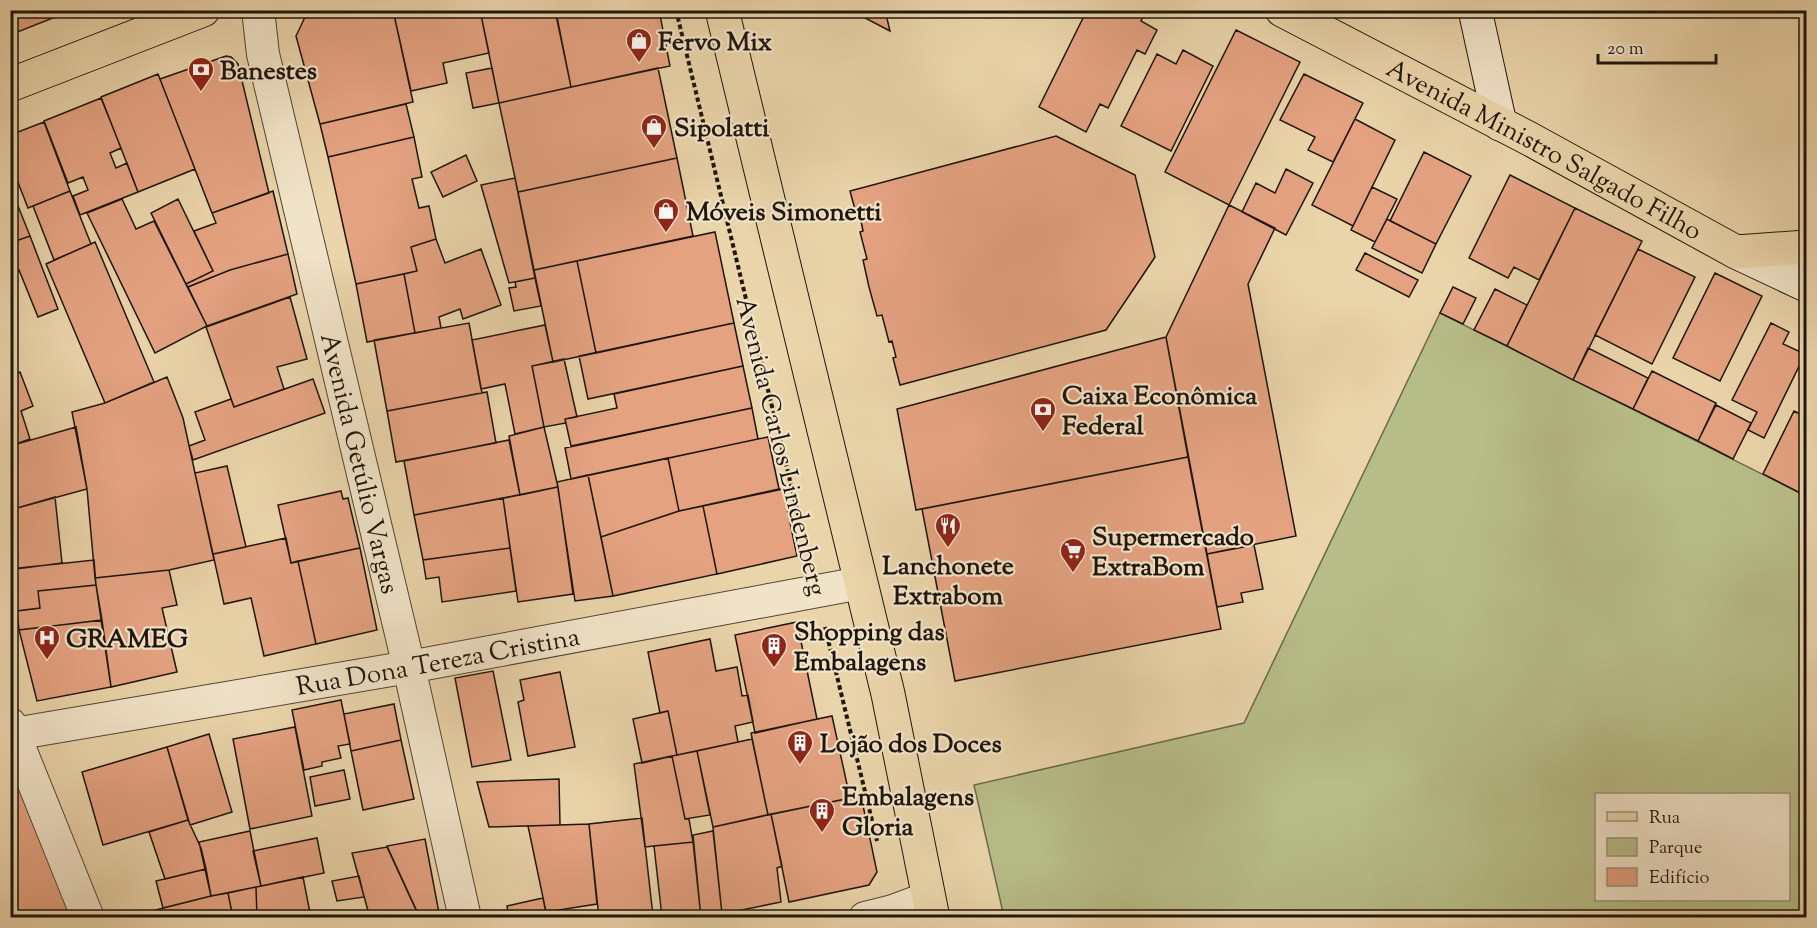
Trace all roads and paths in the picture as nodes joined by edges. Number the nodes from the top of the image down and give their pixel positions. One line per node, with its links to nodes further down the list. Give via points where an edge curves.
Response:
1 (203, 10): 7 (main road)
2 (258, 10): 14 (street, Avenida Getúlio Vargas, via 263,54)
3 (676, 10): 13 (path, Avenida Carlos Lindenberg)
4 (722, 10): 12 (main road, Avenida Carlos Lindenberg)
5 (1282, 10): 8 (main road, Avenida Ministro Salgado Filho)
6 (1474, 10): 8 (main road)
7 (10, 85)
8 (1500, 124): 10 (main road, Avenida Ministro Salgado Filho)
9 (1806, 247): 10 (main road)
10 (1736, 252): 11 (main road, Avenida Ministro Salgado Filho)
11 (1806, 285)
12 (861, 583): 13 (street, Rua Dona Tereza Cristina); 17 (main road, Avenida Carlos Lindenberg, via 898,738)
13 (816, 591): 14 (street, Rua Dona Tereza Cristina); 16 (path, Avenida Carlos Lindenberg)
14 (409, 667): 15 (street, Rua Dona Tereza Cristina); 19 (street, Avenida Getúlio Vargas)
15 (12, 729): 18 (street)
16 (877, 842)
17 (931, 908): 20 (street)
18 (88, 918)
19 (465, 918)
20 (865, 918)

